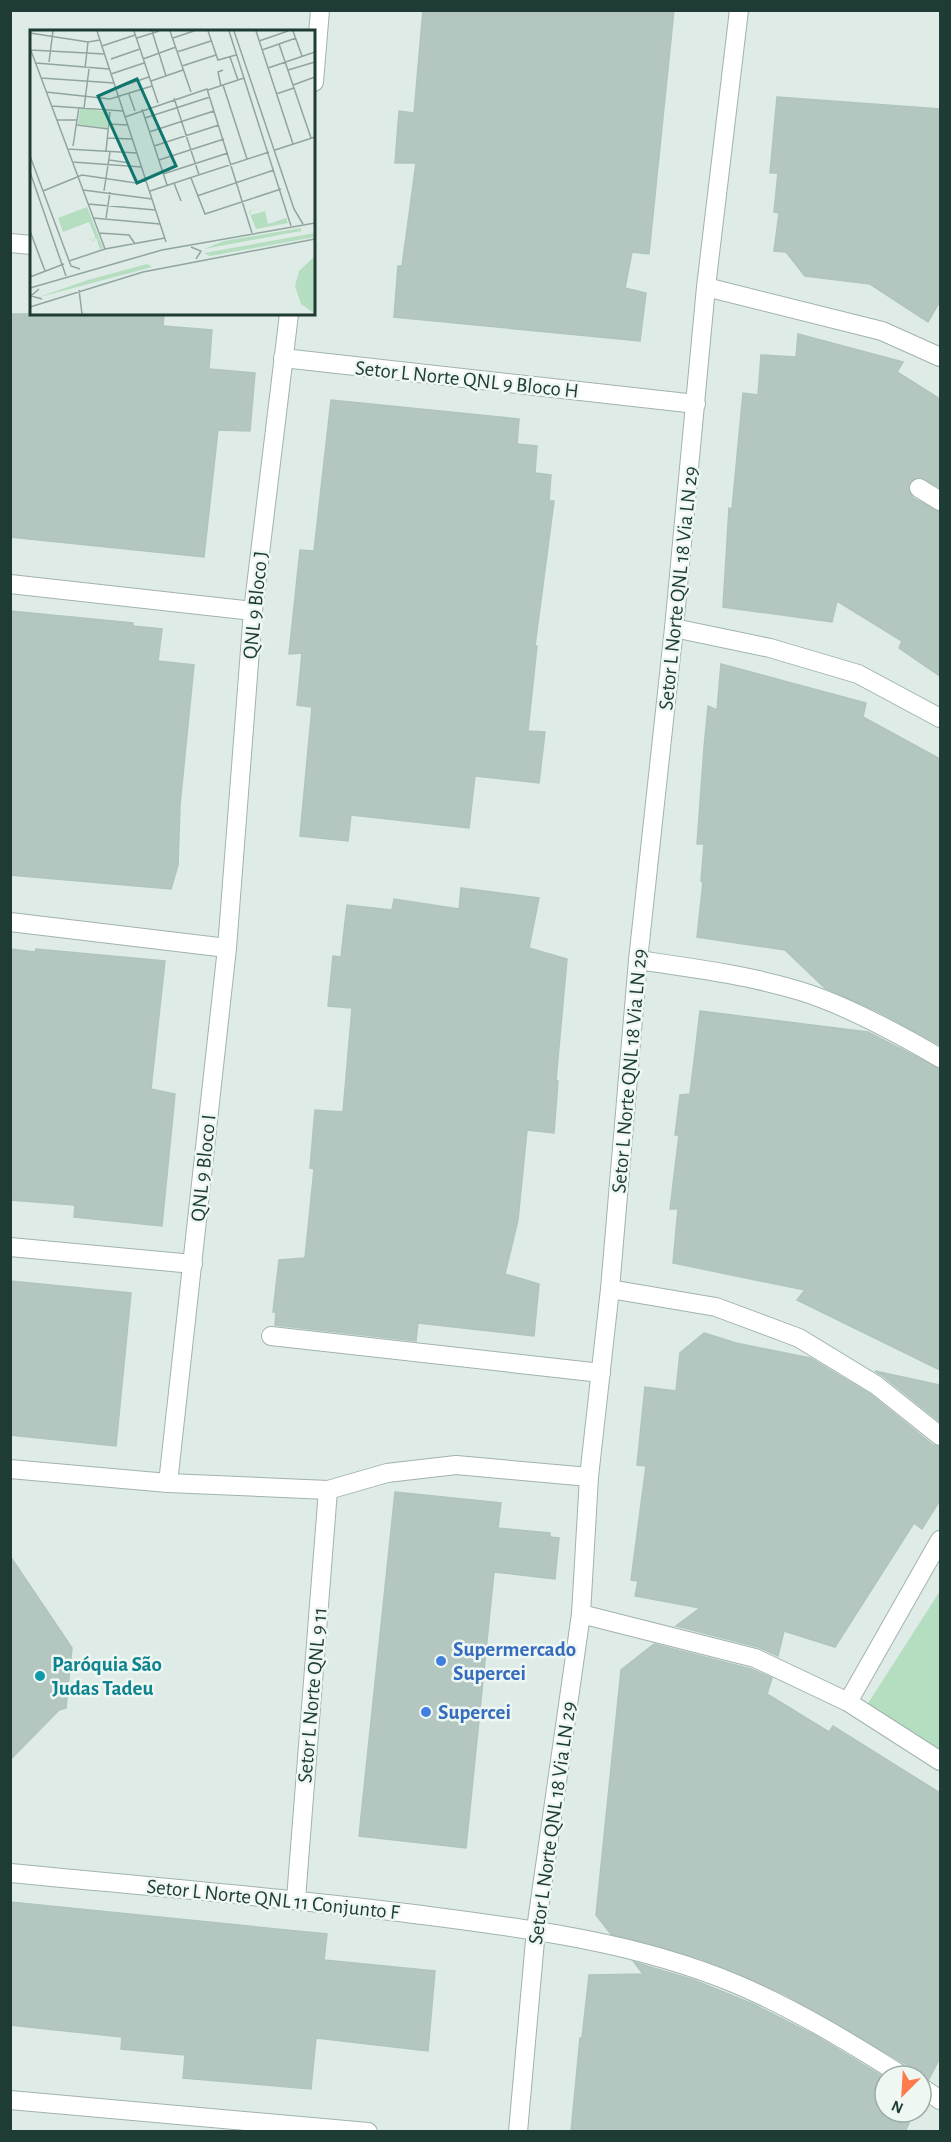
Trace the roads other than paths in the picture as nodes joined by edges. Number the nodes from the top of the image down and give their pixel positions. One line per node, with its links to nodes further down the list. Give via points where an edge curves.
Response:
1 (320, 10): 3 (street)
2 (739, 10): 6 (street, Setor L Norte QNL 18 Via LN 29)
3 (315, 70)
4 (10, 243): 5 (street)
5 (30, 245)
6 (705, 287): 8 (street, via 882,331); 10 (street, Setor L Norte QNL 18 Via LN 29)
7 (290, 315): 9 (street)
8 (940, 357)
9 (283, 358): 10 (street, Setor L Norte QNL 9 Bloco H); 14 (street, QNL 9 Bloco J)
10 (696, 404): 15 (street, Setor L Norte QNL 18 Via LN 29)
11 (919, 488): 12 (street)
12 (940, 501)
13 (10, 584): 14 (street)
14 (253, 611): 17 (street, QNL 9 Bloco J)
15 (674, 628): 16 (street, via 770,648 858,674); 20 (street, Setor L Norte QNL 18 Via LN 29)
16 (940, 718)
17 (235, 852): 19 (street, QNL 9 Bloco I)
18 (10, 922): 19 (street)
19 (227, 948): 23 (street, QNL 9 Bloco I)
20 (639, 960): 21 (street, via 718,971 801,991 900,1034); 24 (street, Setor L Norte QNL 18 Via LN 29)
21 (940, 1058)
22 (10, 1247): 23 (street)
23 (193, 1264): 30 (street, QNL 9 Bloco I)
24 (610, 1288): 26 (street, Setor L Norte QNL 18 Via LN 29); 27 (street, via 716,1307 799,1338 876,1385)
25 (271, 1336): 26 (street)
26 (601, 1373): 29 (street, Setor L Norte QNL 18 Via LN 29)
27 (940, 1436)
28 (10, 1469): 30 (street)
29 (589, 1476): 31 (street, via 456,1465 387,1473); 33 (street, Setor L Norte QNL 18 Via LN 29)
30 (168, 1483): 31 (street)
31 (328, 1490): 37 (street, Setor L Norte QNL 9 11)
32 (940, 1540): 34 (street)
33 (581, 1614): 34 (street, via 755,1658); 38 (street, Setor L Norte QNL 18 Via LN 29)
34 (848, 1702): 35 (street)
35 (940, 1761)
36 (10, 1873): 37 (street, Setor L Norte QNL 11 Conjunto F)
37 (296, 1899): 38 (street, Setor L Norte QNL 11 Conjunto F)
38 (536, 1929): 39 (street, Setor L Norte QNL 11 Conjunto F, via 646,1953 736,1984 832,2031); 42 (street, Setor L Norte QNL 18 Via LN 29)
39 (884, 2064)
40 (10, 2100): 41 (street)
41 (368, 2132)
42 (518, 2132)

